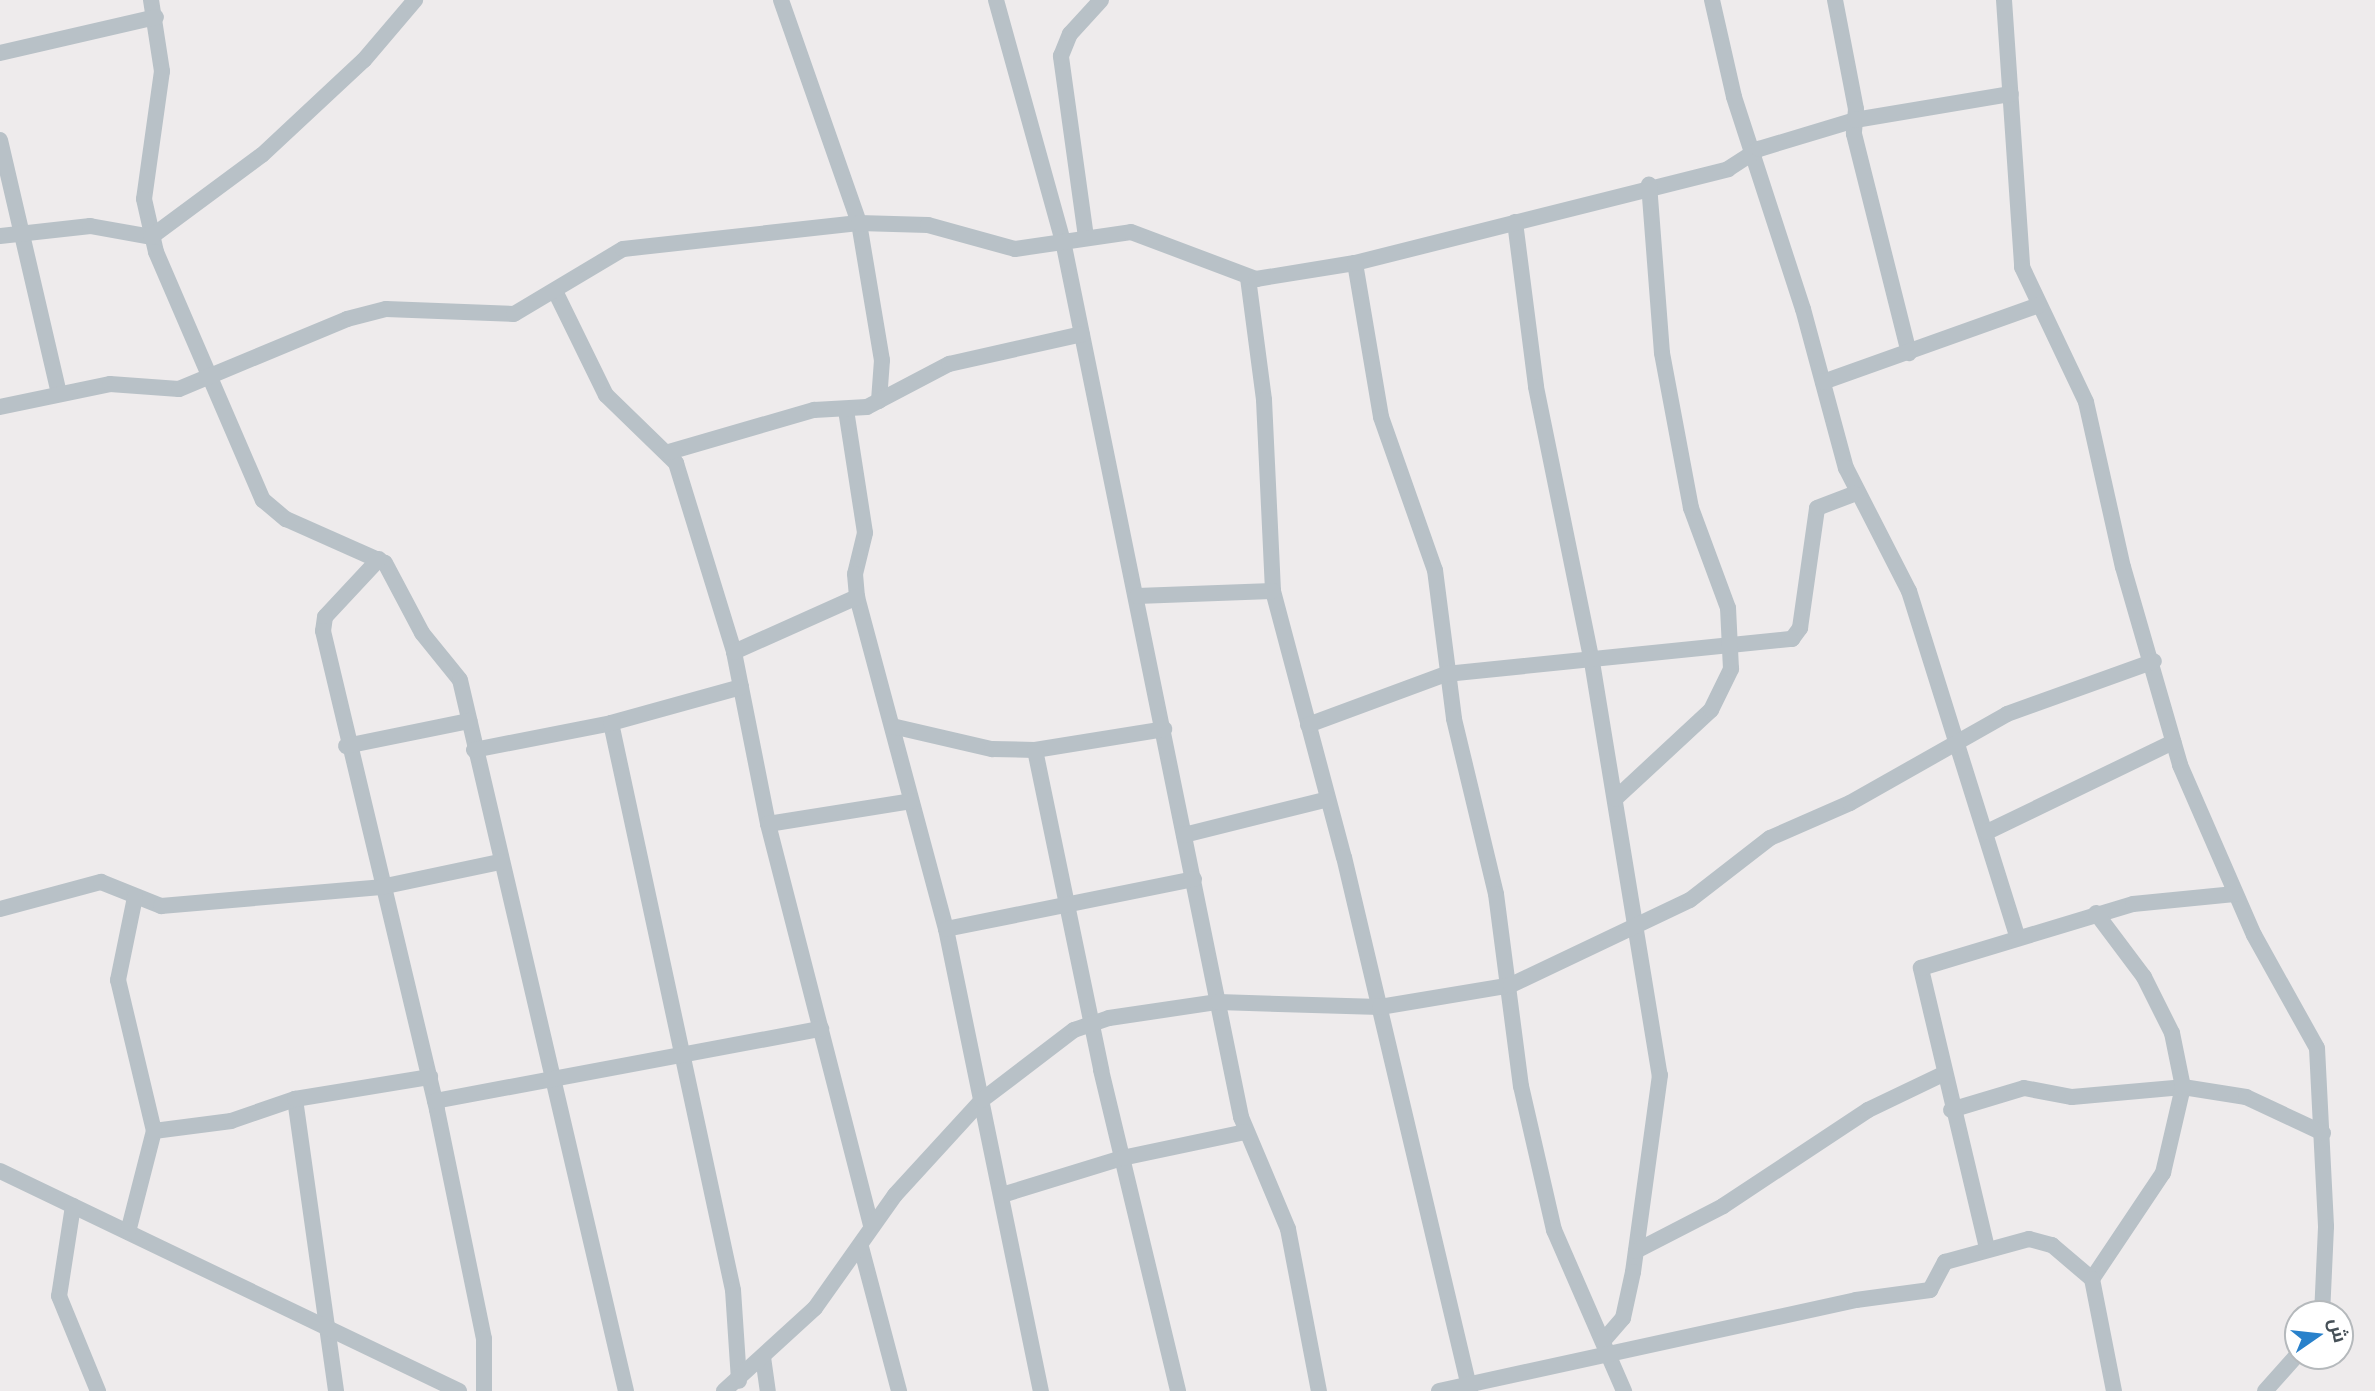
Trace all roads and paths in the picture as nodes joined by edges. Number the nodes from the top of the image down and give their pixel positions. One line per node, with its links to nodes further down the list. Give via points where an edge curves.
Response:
1 (151, 0): 9 (street)
2 (415, 0): 20 (street, via 364,60 268,149)
3 (781, 0): 17 (street)
4 (996, 0): 22 (street)
5 (1712, 0): 14 (street)
6 (1835, 0): 12 (street)
7 (2004, 0): 11 (street)
8 (1099, 1): 21 (street, via 1062,56)
9 (156, 17): 10 (street); 20 (street, via 162,71 144,199)
10 (0, 53)
11 (2011, 93): 12 (street); 26 (street, via 2019,252)
12 (1855, 120): 14 (street); 28 (street)
13 (0, 140): 18 (street)
14 (1752, 154): 15 (street, via 1728,169); 30 (street)
15 (1649, 185): 16 (street); 41 (street, via 1666,375 1691,508 1728,608)
16 (1515, 222): 23 (street); 43 (street, via 1536,387)
17 (859, 223): 22 (street, via 928,225 1004,248); 25 (street, via 623,249); 32 (street, via 882,360)
18 (21, 231): 19 (street); 20 (street, via 90,226); 31 (street)
19 (0, 236)
20 (151, 237): 29 (street)
21 (1086, 237): 22 (street); 24 (street, via 1139,234)
22 (1063, 241): 27 (street)
23 (1356, 262): 24 (street); 45 (street, via 1381,417 1435,570)
24 (1248, 278): 38 (street, via 1264,400)
25 (555, 291): 29 (street, via 526,311 504,315 403,307 367,313); 35 (street, via 606,396)
26 (2039, 305): 28 (street); 44 (street, via 2086,402 2123,567)
27 (1082, 334): 32 (street, via 949,364); 39 (street)
28 (1909, 354): 30 (street)
29 (209, 378): 31 (street, via 178,389 110,384); 37 (street, via 255,487 272,509)
30 (1823, 382): 36 (street)
31 (58, 390): 33 (street)
32 (879, 401): 34 (street)
33 (0, 407)
34 (846, 410): 35 (street, via 814,410); 40 (street, via 865,533 855,574)
35 (669, 452): 42 (street)
36 (1854, 494): 41 (street, via 1817,508 1798,634); 52 (street, via 1905,583)
37 (379, 559): 47 (street, via 460,680); 54 (street, via 323,621)
38 (1273, 592): 39 (street); 49 (street)
39 (1137, 596): 51 (street)
40 (857, 597): 42 (street); 50 (street)
41 (1732, 646): 43 (street); 58 (street, via 1730,678 1711,709)
42 (734, 652): 46 (street)
43 (1592, 662): 45 (street); 58 (street)
44 (2154, 662): 52 (street, via 2022,706); 53 (street)
45 (1446, 674): 49 (street); 74 (street)
46 (741, 687): 48 (street); 60 (street)
47 (468, 721): 54 (street); 55 (street)
48 (611, 723): 55 (street); 79 (street)
49 (1308, 725): 57 (street)
50 (892, 726): 56 (street, via 992,749); 59 (street)
51 (1164, 729): 56 (street); 62 (street)
52 (1960, 737): 61 (street); 72 (street, via 1850,803 1770,838 1707,889)
53 (2173, 742): 61 (street); 66 (street)
54 (346, 746): 65 (street)
55 (474, 750): 63 (street)
56 (1035, 750): 68 (street)
57 (1328, 799): 62 (street); 76 (street)
58 (1615, 799): 72 (street)
59 (911, 801): 60 (street); 71 (street)
60 (768, 824): 78 (street)
61 (1987, 832): 73 (street)
62 (1184, 835): 64 (street)
63 (500, 862): 65 (street); 81 (street)
64 (1194, 879): 68 (street); 75 (street)
65 (380, 887): 67 (street, via 161,906); 82 (street)
66 (2235, 894): 70 (street); 90 (street, via 2317,1048)
67 (135, 897): 69 (street, via 101,882); 88 (street, via 118,980)
68 (1066, 902): 71 (street); 77 (street)
69 (0, 909)
70 (2096, 913): 73 (street); 83 (street, via 2144,977 2172,1033)
71 (946, 929): 85 (street)
72 (1636, 929): 74 (street); 99 (street, via 1660,1084)
73 (2017, 936): 80 (street, via 1922,968)
74 (1511, 985): 76 (street); 103 (street, via 1521,1086 1554,1230)
75 (1218, 1002): 76 (street); 77 (street); 89 (street)
76 (1381, 1007): 108 (street)
77 (1091, 1023): 85 (street); 91 (street)
78 (821, 1029): 79 (street); 95 (street)
79 (681, 1055): 81 (street); 107 (street, via 733,1290)
80 (1942, 1074): 87 (street); 99 (street, via 1868,1110 1723,1206)
81 (556, 1075): 86 (street); 113 (street)
82 (430, 1077): 84 (street); 86 (street)
83 (2183, 1087): 87 (street, via 2072,1097 2024,1088); 90 (street, via 2246,1097); 100 (street, via 2163,1173)
84 (295, 1099): 88 (street, via 239,1119); 102 (street)
85 (982, 1100): 93 (street); 95 (street)
86 (435, 1101): 112 (street, via 484,1339)
87 (1951, 1110): 98 (street)
88 (154, 1131): 96 (street)
89 (1245, 1132): 91 (street); 119 (street, via 1288,1229)
90 (2323, 1133): 101 (street)
91 (1122, 1158): 93 (street); 118 (street)
92 (0, 1171): 94 (street)
93 (1002, 1195): 117 (street)
94 (73, 1206): 96 (street); 109 (street, via 59,1296)
95 (871, 1226): 97 (street)
96 (128, 1232): 102 (street)
97 (861, 1247): 105 (street, via 815,1308); 116 (street)
98 (1987, 1248): 100 (street, via 2041,1242); 104 (street, via 1945,1262 1930,1290 1856,1300)
99 (1636, 1251): 103 (street, via 1623,1318)
100 (2092, 1279): 122 (street)
101 (2322, 1300)
102 (329, 1328): 110 (street); 111 (street)
103 (1605, 1339): 104 (street)
104 (1612, 1356): 108 (street); 121 (street)
105 (763, 1357): 107 (street); 115 (street)
106 (2284, 1370): 123 (street)
107 (739, 1381): 114 (street)
108 (1470, 1388): 120 (street)
109 (98, 1391)
110 (336, 1391)
111 (459, 1391)
112 (484, 1391)
113 (626, 1391)
114 (724, 1391)
115 (768, 1391)
116 (899, 1391)
117 (1041, 1391)
118 (1178, 1391)
119 (1319, 1391)
120 (1439, 1391)
121 (1624, 1391)
122 (2114, 1391)
123 (2265, 1391)

